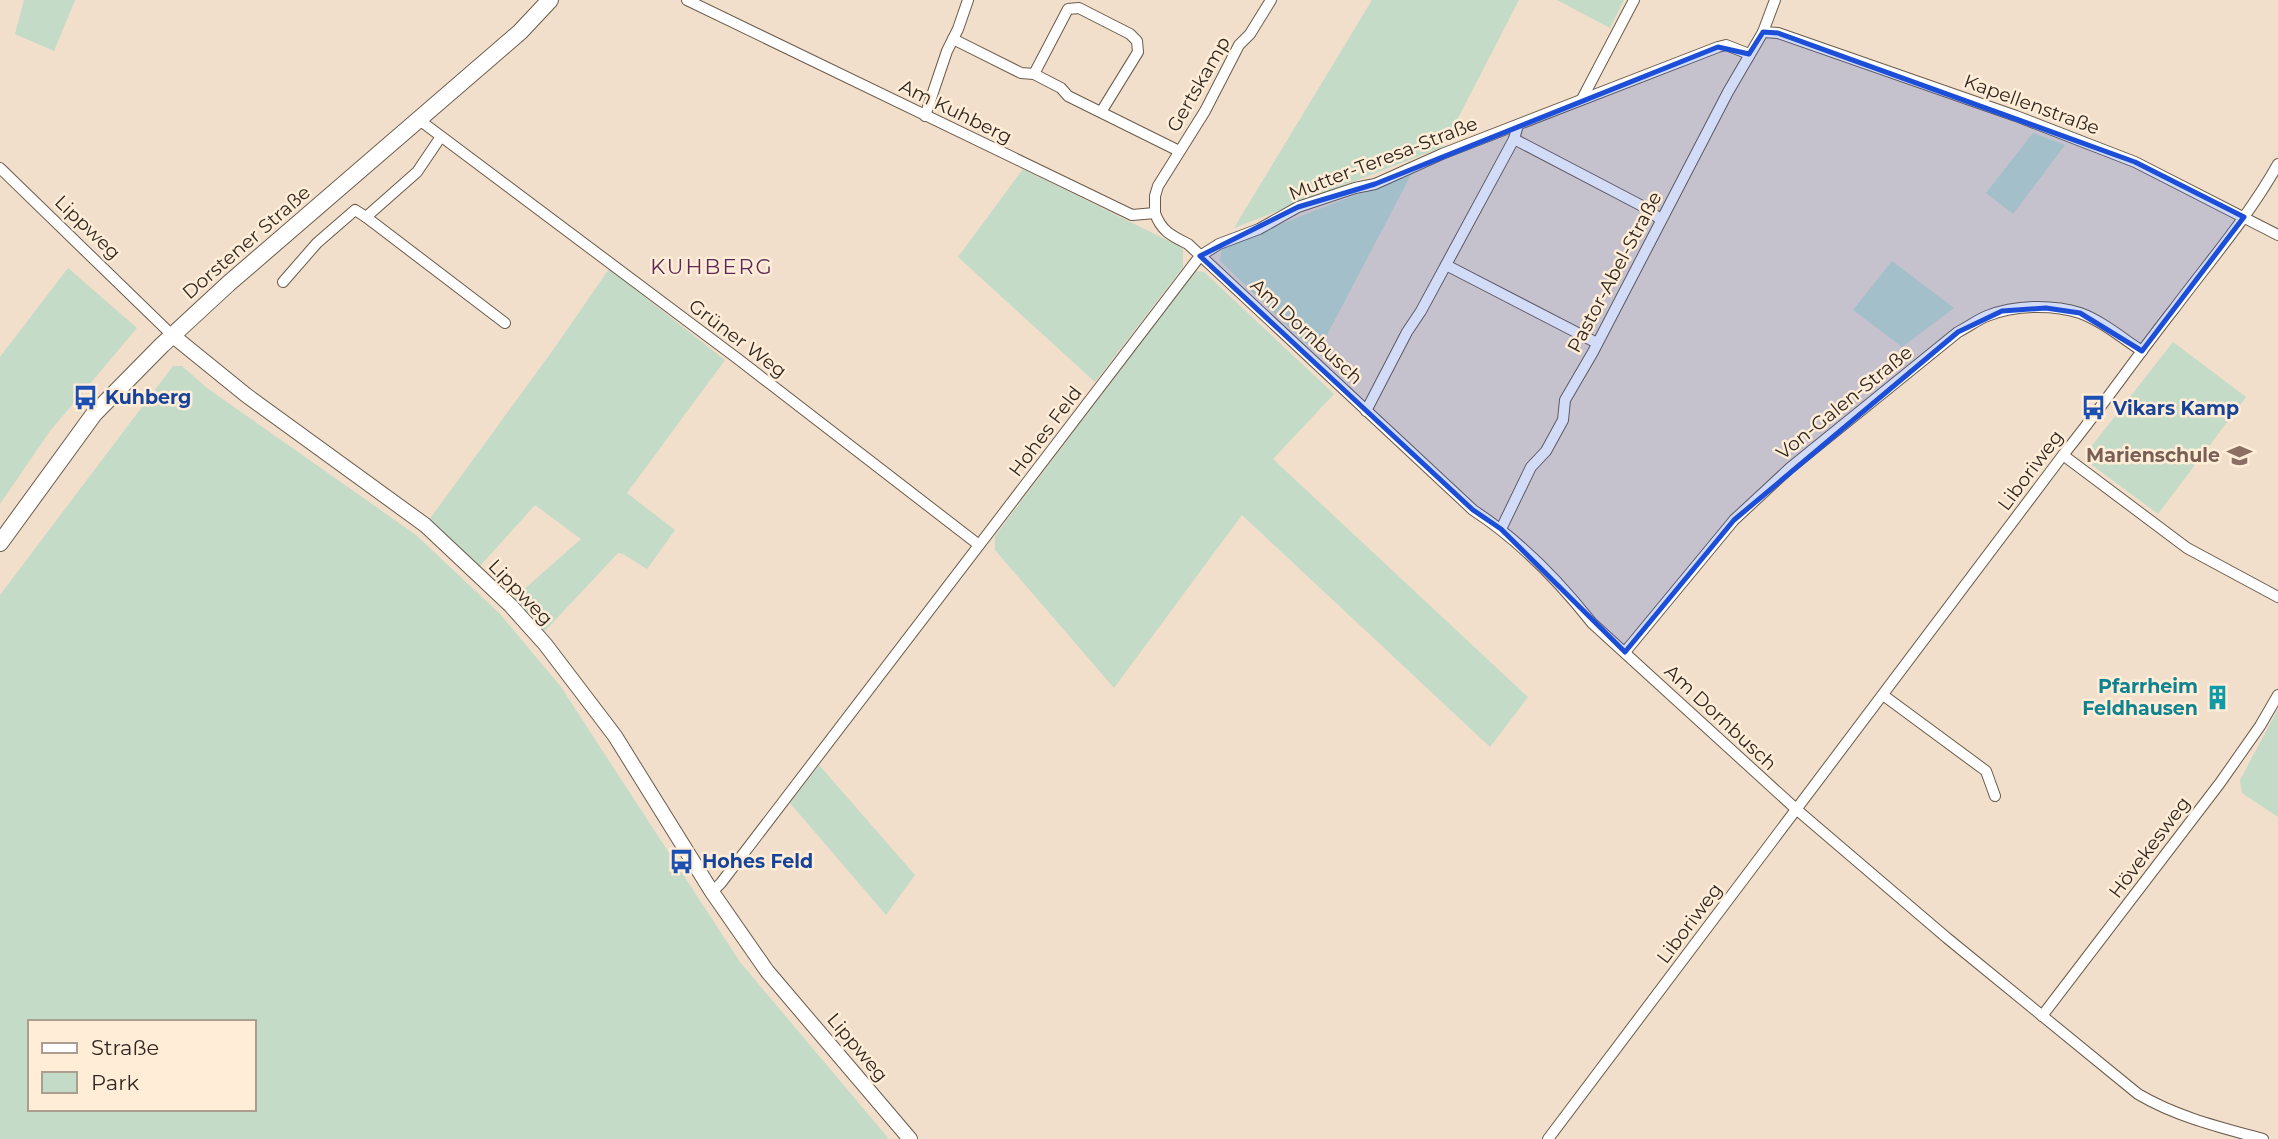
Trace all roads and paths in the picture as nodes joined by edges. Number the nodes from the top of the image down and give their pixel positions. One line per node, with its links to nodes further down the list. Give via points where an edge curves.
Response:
1 (550, 0): 14 (main road, Dorstener Straße, via 520,32)
2 (687, 0): 13 (street, Am Kuhberg)
3 (968, 0): 8 (street)
4 (1271, 0): 18 (street, Gertskamp, via 1239,45)
5 (1634, 0): 11 (street)
6 (1775, 0): 7 (street)
7 (1763, 32): 9 (street, Pastor-Abel-Straße); 23 (street, Kapellenstraße, via 1778,33 2028,120 2135,162)
8 (953, 39): 10 (street, Gertskamp, via 1021,73); 13 (street)
9 (1749, 54): 11 (street, Mutter-Teresa-Straße, via 1727,45 1718,47); 24 (street, Pastor-Abel-Straße)
10 (1034, 74): 12 (street, Gertskamp); 12 (street, via 1068,9 1079,8 1130,34 1137,41 1138,52)
11 (1582, 99): 15 (street, Mutter-Teresa-Straße)
12 (1101, 112): 18 (street, Gertskamp)
13 (925, 116): 21 (street, Am Kuhberg, via 1132,215)
14 (418, 119): 16 (street, Grüner Weg); 30 (main road, Dorstener Straße)
15 (1518, 125): 17 (street); 26 (street, Mutter-Teresa-Straße, via 1375,184 1298,207)
16 (440, 138): 22 (street, via 417,172); 37 (street, Grüner Weg)
17 (1514, 139): 24 (street); 27 (street)
18 (1179, 151): 21 (street, Gertskamp, via 1158,186)
19 (2278, 164): 23 (street, Liboriweg)
20 (0, 168): 30 (street, Lippweg)
21 (1155, 213): 26 (street, via 1168,234)
22 (366, 217): 28 (street, via 355,210 317,243); 29 (street)
23 (2244, 217): 25 (street, Kapellenstraße); 32 (street, Liboriweg)
24 (1661, 220): 31 (street, Pastor-Abel-Straße)
25 (2278, 235)
26 (1200, 256): 33 (street, Am Dornbusch); 37 (street, Hohes Feld)
27 (1446, 265): 31 (street); 33 (street)
28 (283, 282)
29 (505, 323)
30 (172, 335): 36 (main road, Dorstener Straße, via 94,414); 44 (street, Lippweg, via 246,395 425,525 511,606 615,736)
31 (1597, 344): 35 (street, Pastor-Abel-Straße, via 1565,400 1563,420 1531,467)
32 (2141, 351): 34 (street, Liboriweg); 39 (street, Von-Galen-Straße, via 2080,313 2046,308 2001,311 1958,332 1734,520)
33 (1366, 411): 35 (street, Am Dornbusch, via 1472,510)
34 (2063, 455): 38 (street, via 2187,548); 40 (street, Liboriweg)
35 (1501, 529): 39 (street, Am Dornbusch)
36 (0, 543)
37 (979, 545): 44 (street, Hohes Feld)
38 (2278, 597)
39 (1625, 652): 43 (street, Am Dornbusch)
40 (1883, 695): 42 (street, via 1986,771); 43 (street, Liboriweg)
41 (2278, 695): 45 (street, Hövekesweg, via 2220,783)
42 (1995, 796)
43 (1796, 809): 45 (street, Am Dornbusch); 47 (street, Liboriweg)
44 (712, 892): 46 (street, Lippweg, via 767,971)
45 (2042, 1016): 48 (street, Am Dornbusch, via 2159,1106)
46 (910, 1139)
47 (1548, 1139)
48 (2263, 1139)

